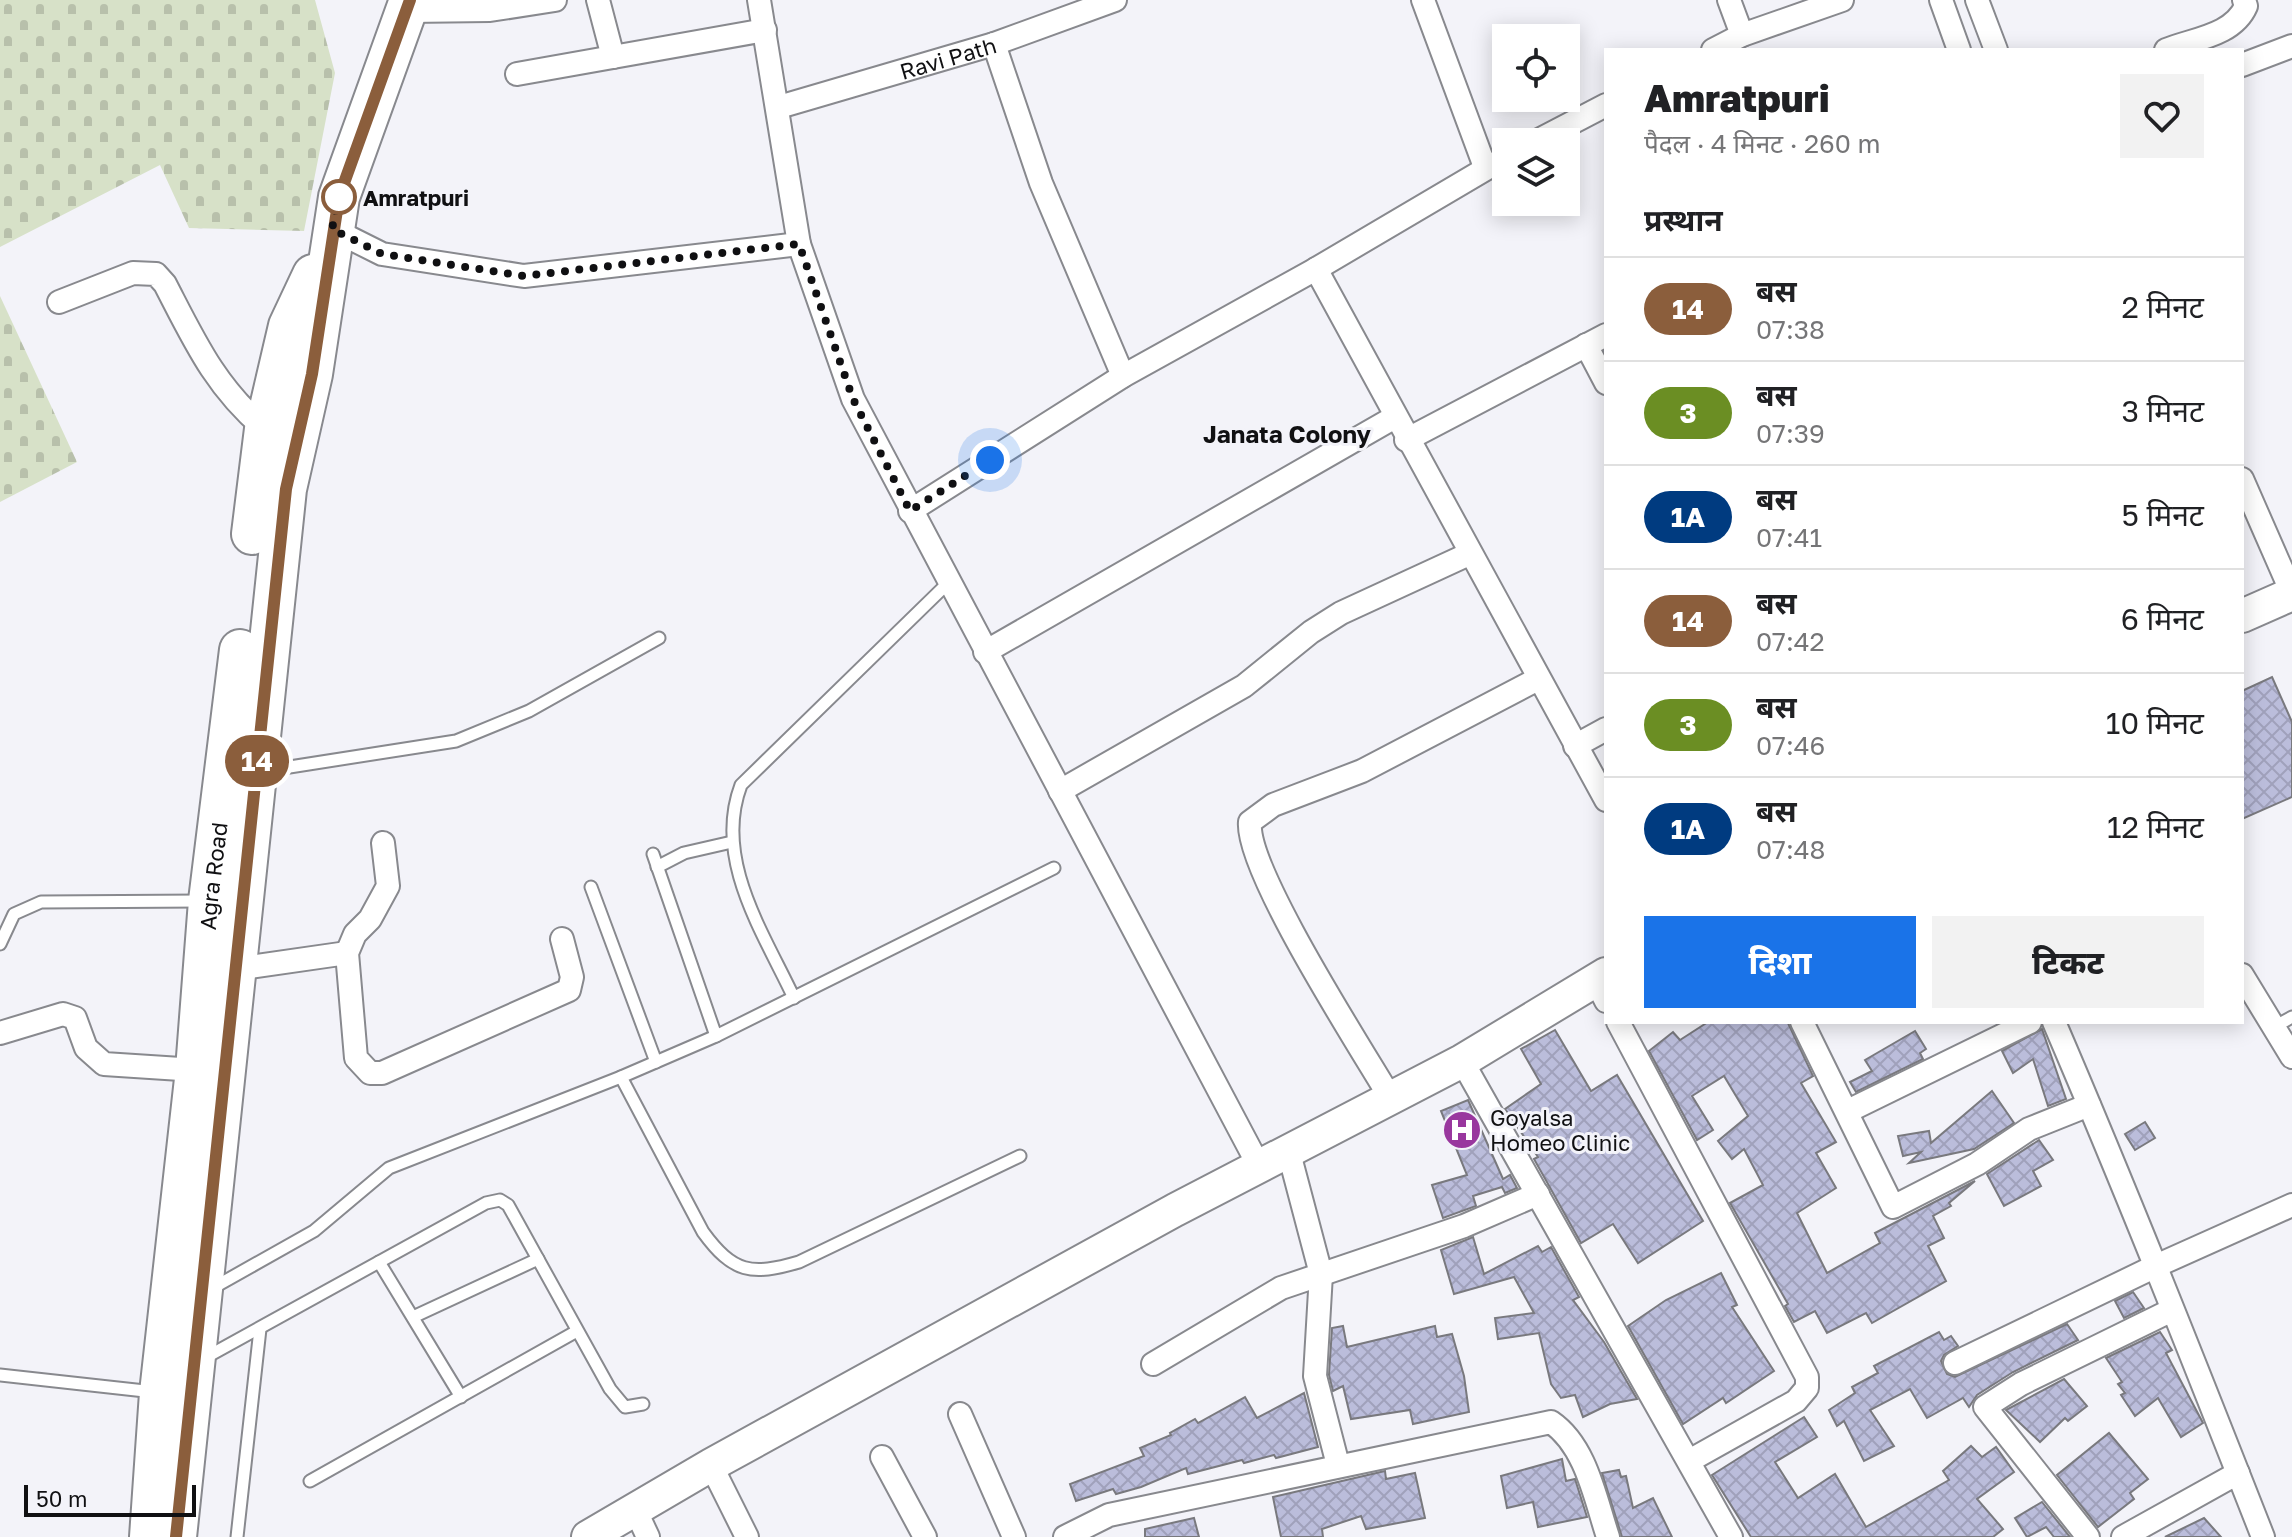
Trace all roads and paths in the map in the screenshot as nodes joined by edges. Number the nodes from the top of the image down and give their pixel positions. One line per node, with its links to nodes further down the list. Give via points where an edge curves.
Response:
1 (555, 0): 11 (street, via 490,10)
2 (598, 0): 21 (street)
3 (759, 0): 12 (street)
4 (1115, 0): 14 (street, Ravi Path)
5 (1423, 0): 28 (street)
6 (1729, 0): 13 (street)
7 (1842, 0): 13 (street)
8 (1941, 0): 18 (street)
9 (1977, 0): 15 (street)
10 (2244, 0): 20 (street, via 2241,18)
11 (409, 6): 29 (highway, Agra Road)
12 (765, 30): 21 (street); 25 (street)
13 (1742, 35): 17 (street)
14 (994, 44): 25 (street, Ravi Path); 35 (street, via 1041,183)
15 (1994, 44): 19 (street)
16 (2292, 46): 22 (street)
17 (1717, 48)
18 (1958, 48)
19 (1971, 48)
20 (2175, 48)
21 (613, 57): 23 (street)
22 (2244, 64)
23 (517, 74)
24 (1604, 106): 26 (street)
25 (779, 107): 30 (street)
26 (1562, 128)
27 (1492, 164): 28 (street)
28 (1485, 167): 31 (street)
29 (332, 229): 30 (street, via 382,254 524,276); 37 (highway, Agra Road, via 289,326); 50 (highway, Agra Road, via 312,374 286,489)
30 (799, 244): 40 (street, via 853,399)
31 (1316, 269): 35 (street); 36 (street)
32 (59, 302): 37 (street, via 133,273 156,274 211,373)
33 (1596, 340): 34 (street); 38 (street)
34 (1604, 374)
35 (1123, 376): 40 (street)
36 (1395, 417): 38 (street); 46 (street)
37 (265, 429): 59 (highway, Agra Road)
38 (1406, 440): 41 (street)
39 (2244, 484): 43 (street)
40 (910, 511): 42 (street)
41 (1469, 554): 47 (street); 51 (street, via 1341,613 1244,686)
42 (948, 583): 46 (street); 53 (lane, via 741,785 732,810)
43 (2292, 594): 44 (street)
44 (2244, 615)
45 (659, 638): 50 (lane, via 529,711 456,741)
46 (985, 652): 51 (street)
47 (1538, 679): 49 (street); 79 (street, via 1362,771 1273,805 1250,822 1249,834 1266,882)
48 (1604, 730): 49 (street)
49 (1575, 746): 52 (street)
50 (256, 773): 63 (highway, Agra Road)
51 (1060, 791): 84 (street)
52 (1604, 797)
53 (732, 842): 56 (lane, via 684,853); 66 (lane, via 736,870)
54 (383, 843): 62 (street, via 388,886)
55 (653, 854): 56 (lane)
56 (657, 867): 73 (lane)
57 (1054, 868): 66 (lane)
58 (591, 887): 76 (lane)
59 (209, 901): 61 (lane, via 41,902 14,914); 77 (highway, Agra Road)
60 (562, 939): 62 (street, via 572,977 569,990 382,1073 370,1073 356,1058)
61 (0, 944)
62 (347, 953): 63 (street)
63 (236, 969): 91 (highway, Agra Road)
64 (2244, 977): 67 (street)
65 (1602, 985): 75 (street)
66 (794, 998): 73 (lane)
67 (2283, 1022): 74 (street)
68 (1619, 1024): 105 (street, via 1807,1377 1807,1388 1796,1401)
69 (1803, 1024): 81 (street)
70 (2026, 1024): 81 (street)
71 (2055, 1024): 80 (street)
72 (0, 1033): 77 (street, via 63,1014 75,1018 86,1048 104,1064)
73 (716, 1036): 76 (lane)
74 (2292, 1057)
75 (1462, 1061): 79 (street); 85 (street)
76 (656, 1062): 78 (lane)
77 (196, 1070): 100 (highway, Agra Road)
78 (621, 1077): 83 (lane, via 703,1232 719,1254 748,1270 799,1262); 91 (lane, via 389,1168 314,1231)
79 (1391, 1099): 82 (street)
80 (2089, 1105): 81 (street, via 2029,1129 1977,1164 1893,1207); 89 (street)
81 (1848, 1111)
82 (1289, 1153): 84 (street); 90 (street)
83 (1020, 1156)
84 (1260, 1168): 106 (street)
85 (1538, 1194): 90 (street, via 1464,1226); 105 (street)
86 (2292, 1205): 89 (street)
87 (538, 1259): 88 (lane, via 508,1205 500,1200); 93 (lane); 95 (lane)
88 (379, 1262): 93 (lane); 94 (lane)
89 (2158, 1265): 92 (street); 96 (street)
90 (1321, 1274): 98 (street, via 1254,1302); 107 (street, via 1315,1376)
91 (203, 1294): 97 (highway, Agra Road)
92 (2172, 1310): 108 (street); 121 (street, via 1985,1407)
93 (413, 1317): 101 (lane)
94 (260, 1329): 97 (lane); 113 (lane)
95 (577, 1331): 101 (lane); 102 (lane, via 618,1400 625,1407)
96 (1955, 1363)
97 (196, 1364): 112 (highway, Agra Road)
98 (1153, 1364)
99 (0, 1375): 100 (lane)
100 (160, 1393): 111 (highway, Agra Road)
101 (461, 1397): 109 (lane)
102 (643, 1404)
103 (960, 1414): 117 (street)
104 (882, 1457): 116 (street)
105 (1689, 1461): 120 (street)
106 (711, 1465): 110 (street); 115 (street)
107 (1338, 1465): 118 (street, via 1109,1515); 119 (street, via 1551,1422 1566,1433 1579,1454)
108 (2238, 1473): 122 (street); 123 (street)
109 (310, 1481)
110 (642, 1523): 114 (street)
111 (150, 1537)
112 (176, 1537)
113 (237, 1537)
114 (588, 1537)
115 (747, 1537)
116 (925, 1537)
117 (1014, 1537)
118 (1065, 1537)
119 (1608, 1537)
120 (1731, 1537)
121 (2088, 1537)
122 (2123, 1537)
123 (2263, 1537)

